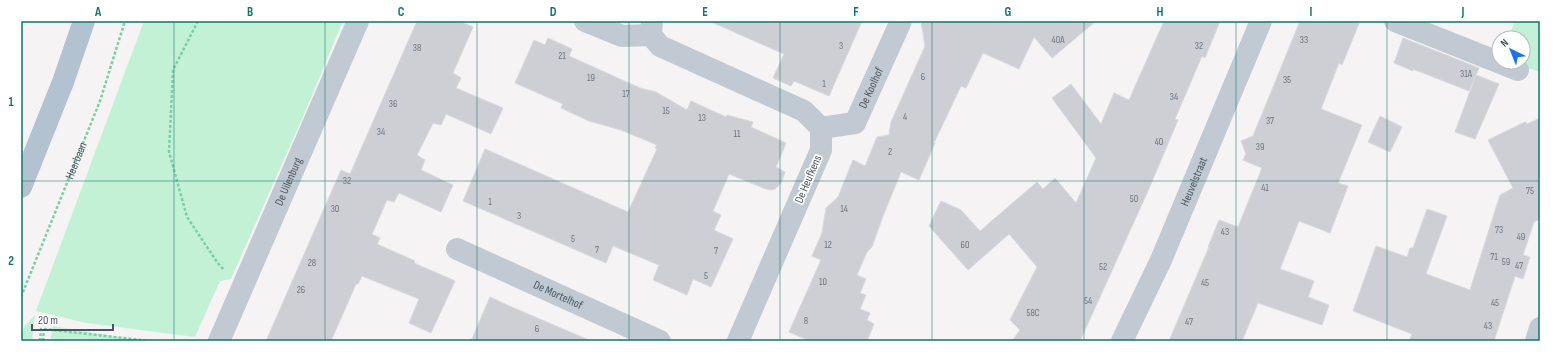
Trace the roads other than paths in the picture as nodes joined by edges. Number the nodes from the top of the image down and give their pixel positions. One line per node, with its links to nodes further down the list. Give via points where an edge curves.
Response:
1 (84, 21): 10 (main road, via 63,82)
2 (358, 21): 13 (street, De Uilenburg)
3 (585, 21): 7 (street, via 622,36)
4 (901, 21): 9 (street, De Koolhof, via 855,123)
5 (1261, 21): 16 (street, Heuvelstraat, via 1161,260)
6 (1395, 21): 8 (street)
7 (652, 28): 9 (street, via 660,46 804,111)
8 (1491, 59)
9 (821, 128): 15 (street, De Heufkens, via 821,150)
10 (21, 187)
11 (457, 249): 14 (street, De Mortelhof)
12 (1540, 328): 17 (street)
13 (219, 341)
14 (660, 341)
15 (738, 341)
16 (1122, 341)
17 (1536, 341)

